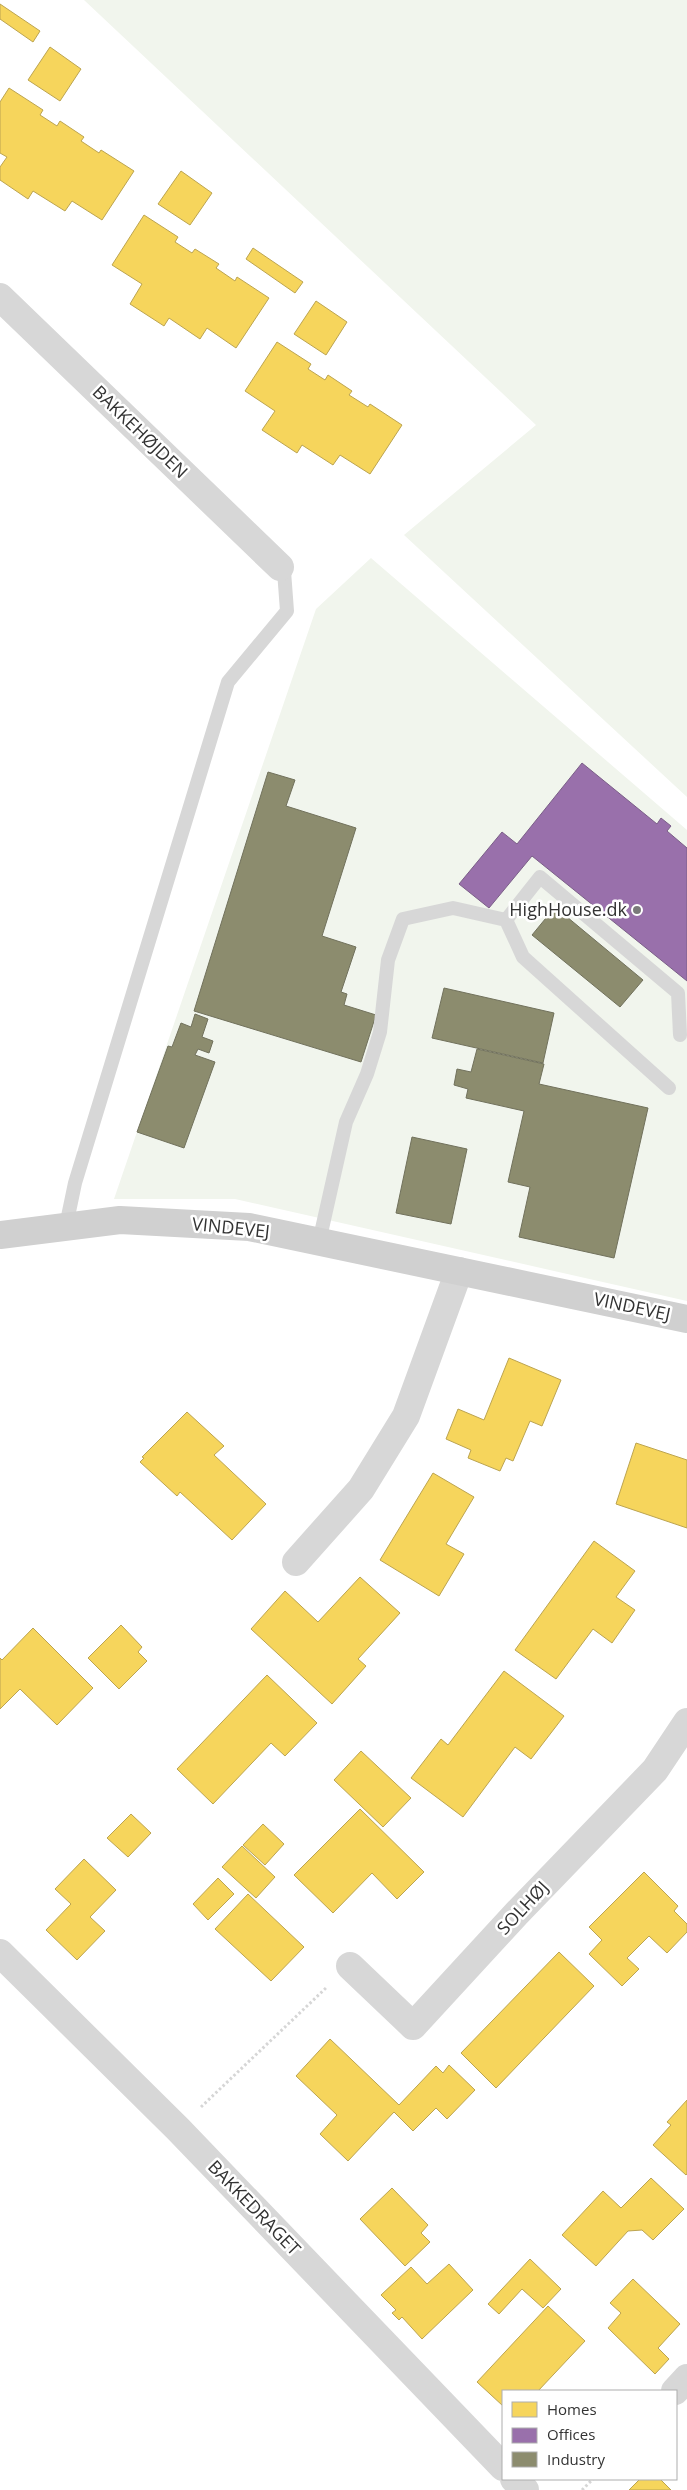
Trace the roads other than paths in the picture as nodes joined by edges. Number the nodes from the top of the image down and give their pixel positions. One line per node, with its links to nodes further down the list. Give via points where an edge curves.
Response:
1 (0, 297): 2 (street, BAKKEHØJDEN)
2 (280, 567): 6 (lane, via 284,571 287,611 228,682 75,1183)
3 (506, 920): 4 (lane, via 540,877 678,993); 5 (lane, via 524,957); 8 (lane, via 453,908 403,919 388,960 380,1032 367,1074 346,1122)
4 (680, 1035)
5 (669, 1088)
6 (66, 1226): 7 (street, VINDEVEJ); 8 (street, VINDEVEJ, via 120,1220 249,1227)
7 (0, 1235)
8 (319, 1242): 9 (street, VINDEVEJ)
9 (459, 1271): 10 (street, VINDEVEJ); 11 (street, via 406,1416 361,1490)
10 (687, 1319)
11 (296, 1562)
12 (687, 1722): 14 (street, SOLHØJ, via 655,1770 413,2026)
13 (0, 1954): 17 (street, BAKKEDRAGET, via 178,2129)
14 (350, 1966)
15 (687, 2378): 16 (street)
16 (676, 2390)
17 (502, 2466)
18 (515, 2480): 19 (street)
19 (525, 2490)

